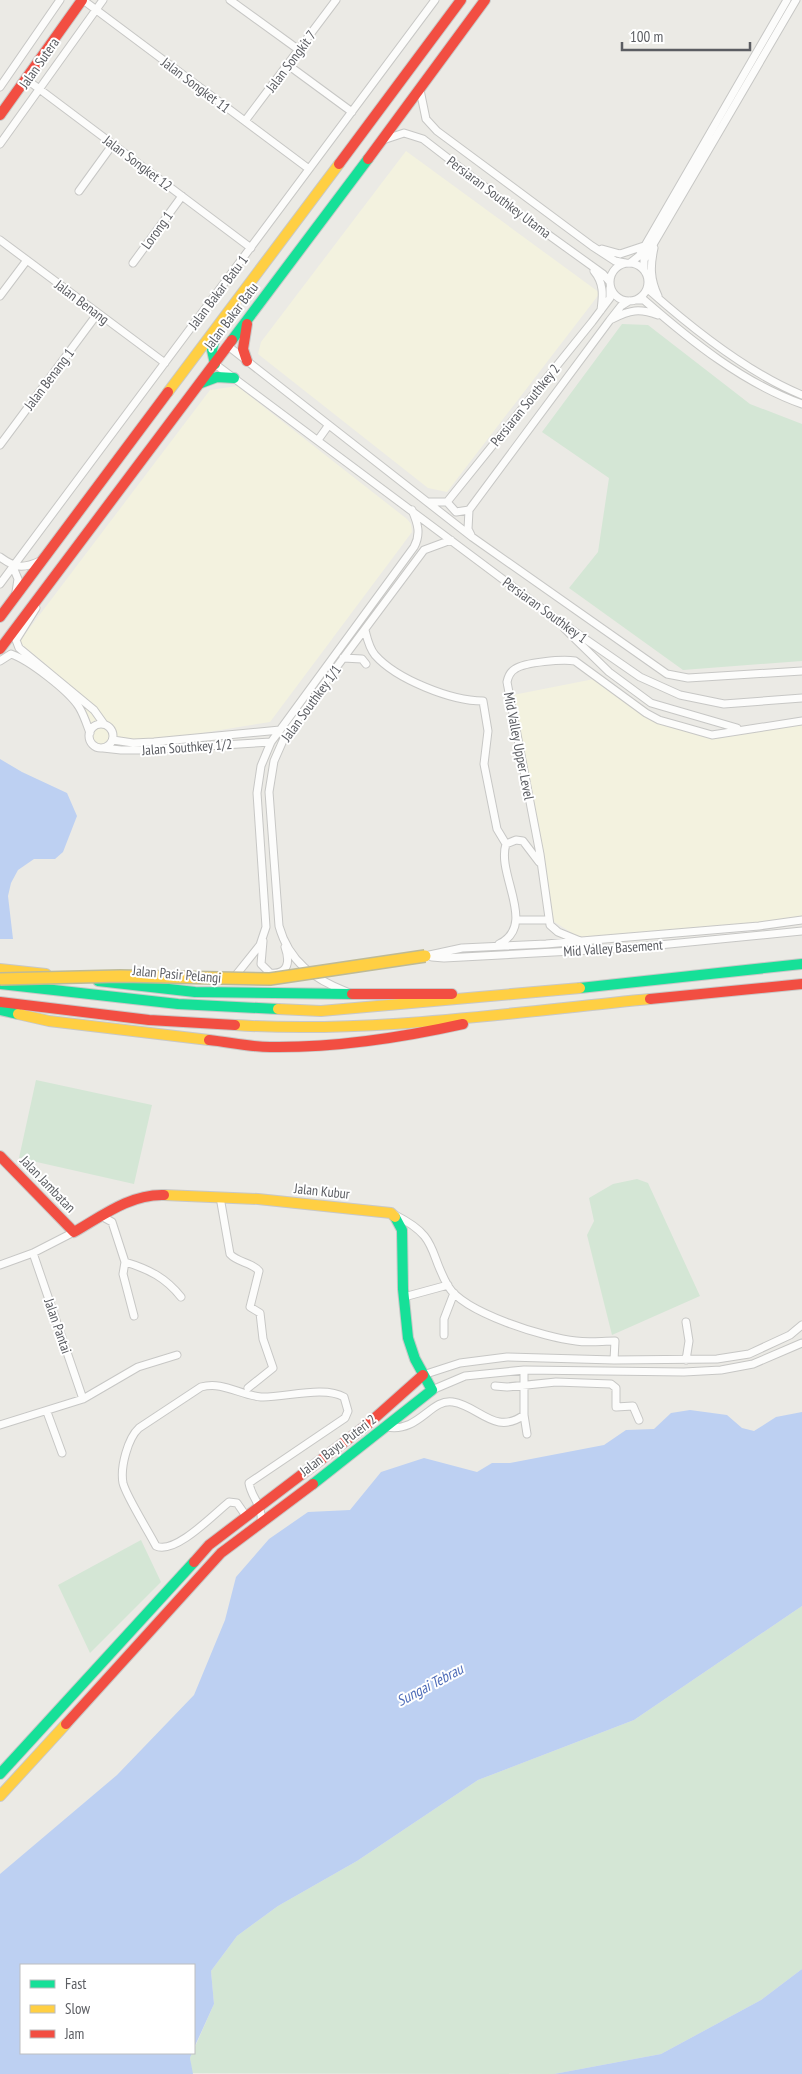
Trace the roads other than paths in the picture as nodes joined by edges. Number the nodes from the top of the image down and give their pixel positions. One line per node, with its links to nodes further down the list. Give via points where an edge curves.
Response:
1 (60, 0): 15 (street, Jalan Sutera)
2 (83, 0): 11 (street, Jalan Songket 11); 14 (main road, Jalan Sutera)
3 (103, 0): 11 (street, Jalan Sutera)
4 (336, 0): 12 (street, Jalan Songkit 7)
5 (435, 0): 18 (street, Jalan Bakar Batu 1)
6 (461, 0): 46 (main road, Jalan Bakar Batu)
7 (485, 0): 17 (main road, Jalan Bakar Batu)
8 (787, 0): 30 (street)
9 (796, 0): 28 (street)
10 (234, 1): 12 (street)
11 (96, 9): 16 (street, Jalan Sutera); 20 (street, Jalan Songket 11)
12 (299, 50): 13 (street, Jalan Songkit 7)
13 (288, 65): 18 (street); 20 (street, Jalan Songkit 7)
14 (26, 79): 16 (street, Jalan Songket 12); 19 (main road, Jalan Sutera)
15 (0, 86)
16 (39, 89): 22 (street, Jalan Sutera); 23 (street, Jalan Songket 12)
17 (420, 90): 21 (main road, Jalan Bakar Batu); 29 (street, Persiaran Southkey Utama, via 426,118 437,131)
18 (352, 112): 24 (street, Jalan Bakar Batu 1)
19 (0, 114)
20 (245, 122): 24 (street, Jalan Songket 11)
21 (381, 140): 34 (street, Persiaran Southkey Utama, via 404,133 423,139); 44 (main road, Jalan Bakar Batu)
22 (0, 144)
23 (113, 144): 25 (street); 26 (street, Jalan Songket 12)
24 (309, 169): 31 (street, Jalan Bakar Batu 1)
25 (79, 191)
26 (182, 196): 31 (street, Jalan Songket 12); 33 (street, Lorong 1)
27 (0, 240): 32 (street, Jalan Benang)
28 (655, 243): 36 (street, via 644,260); 40 (street, via 650,266)
29 (592, 246): 30 (street, via 620,254); 35 (street, Persiaran Southkey Utama, via 614,261)
30 (644, 246): 35 (street, via 639,256)
31 (250, 248): 51 (street, Jalan Bakar Batu 1)
32 (27, 260): 39 (street); 43 (street, Jalan Benang)
33 (133, 263)
34 (588, 263): 37 (street, Persiaran Southkey Utama); 42 (street, via 600,278)
35 (628, 263): 36 (street); 37 (street, via 614,269)
36 (644, 270): 38 (street)
37 (610, 284): 41 (street, via 617,298); 42 (street, Persiaran Southkey 2, via 610,298)
38 (648, 284): 40 (street, via 650,291); 41 (street, via 642,296)
39 (0, 296)
40 (660, 300): 56 (street, via 767,379)
41 (632, 301): 45 (street, via 644,300); 47 (street, Persiaran Southkey 2, via 621,306)
42 (601, 310): 62 (street, Persiaran Southkey 2)
43 (98, 313): 51 (street, Jalan Benang); 60 (street, Jalan Benang 1)
44 (250, 316): 48 (main road, Jalan Bakar Batu); 50 (main road, via 242,342)
45 (664, 317): 47 (street, via 638,309); 57 (street, via 685,335 763,387)
46 (223, 319): 49 (main road); 53 (main road, Jalan Bakar Batu)
47 (610, 320): 64 (street, Persiaran Southkey 2)
48 (228, 346): 49 (main road); 50 (street, Persiaran Southkey 1); 52 (main road, Jalan Bakar Batu)
49 (212, 350): 52 (main road); 53 (main road)
50 (247, 361): 58 (street, Persiaran Southkey 1)
51 (165, 363): 69 (street, Jalan Bakar Batu 1)
52 (215, 364): 54 (street, Persiaran Southkey 1); 55 (main road, Jalan Bakar Batu)
53 (187, 368): 68 (main road, Jalan Bakar Batu)
54 (234, 378): 55 (main road, via 217,378); 59 (street, Persiaran Southkey 1)
55 (199, 384): 71 (main road, Jalan Bakar Batu)
56 (802, 395)
57 (802, 404)
58 (328, 426): 59 (street); 61 (street, Persiaran Southkey 1)
59 (318, 440): 63 (street, Persiaran Southkey 1)
60 (0, 445)
61 (426, 501): 62 (street); 65 (street, Persiaran Southkey 1)
62 (447, 502): 64 (street, via 456,512)
63 (412, 510): 66 (street, Persiaran Southkey 1); 85 (street, Jalan Southkey 1/1, via 419,530 414,547)
64 (468, 510): 65 (street, via 468,529)
65 (472, 537): 80 (street, Persiaran Southkey 1, via 667,674 688,678)
66 (451, 540): 73 (street, Persiaran Southkey 1); 75 (street, Jalan Southkey 1/1, via 424,550)
67 (0, 557): 69 (street)
68 (41, 561): 69 (street, via 25,567); 72 (main road, Jalan Bakar Batu)
69 (13, 567): 70 (street, Jalan Bakar Batu 1); 72 (street, via 18,585)
70 (0, 584)
71 (42, 592): 76 (main road, Jalan Bakar Batu); 83 (street, via 16,644 94,710)
72 (14, 598): 74 (main road, Jalan Bakar Batu)
73 (552, 616): 81 (street, Persiaran Southkey 1, via 640,677 680,695 724,704); 84 (street, via 609,672 652,703)
74 (0, 617)
75 (365, 630): 77 (street, Jalan Southkey 1/1); 90 (street, via 374,654 413,681 468,701 483,701 488,731 484,764 497,829)
76 (0, 649)
77 (343, 658): 79 (street, via 362,659); 98 (street, Jalan Southkey 1/1, via 285,736 274,761 269,792 279,926)
78 (0, 661): 86 (street, via 11,654 20,656 80,708)
79 (366, 664)
80 (802, 671)
81 (802, 698)
82 (802, 721): 84 (street, Mid Valley Upper Level)
83 (104, 724): 86 (street, via 97,724); 87 (street, via 113,731)
84 (740, 729): 91 (street, Mid Valley Upper Level, via 712,735 659,720 575,661 565,659 516,668 509,674 507,682)
85 (280, 730): 87 (street, Jalan Southkey 1/2, via 154,742); 88 (street, Jalan Southkey 1/1)
86 (90, 733): 89 (street, via 93,744)
87 (113, 740): 89 (street)
88 (271, 742): 89 (street, Jalan Southkey 1/2, via 128,750); 96 (street, Jalan Southkey 1/1, via 261,766 257,793)
89 (103, 748)
90 (506, 844): 91 (street, Mid Valley Upper Level, via 523,841); 92 (street, via 505,859)
91 (541, 865): 93 (street, Mid Valley Upper Level)
92 (517, 920): 93 (street); 99 (street, via 512,936)
93 (549, 920): 97 (street, via 554,930)
94 (802, 920): 97 (street)
95 (802, 931): 100 (street, Mid Valley Basement, via 628,948 444,958)
96 (264, 936): 98 (street, via 261,964 270,973 280,973 288,965); 106 (street, Jalan Southkey 1/1, via 255,953)
97 (580, 941): 99 (street)
98 (284, 942): 107 (street, Jalan Southkey 1/1, via 311,974)
99 (497, 946): 100 (street, via 462,948)
100 (425, 956): 103 (main road, bridge, via 270,979 120,976)
101 (802, 964): 108 (main road)
102 (0, 969): 106 (main road, Jalan Pasir Pelangi)
103 (0, 979)
104 (0, 984): 108 (main road, via 178,1004 321,1011)
105 (802, 985): 111 (main road)
106 (219, 993): 107 (main road, Jalan Pasir Pelangi)
107 (352, 994): 108 (main road, Jalan Pasir Pelangi)
108 (517, 995)
109 (0, 1002): 111 (main road, via 149,1020 279,1028 439,1019)
110 (0, 1010): 111 (main road, via 49,1021 269,1047 403,1037)
111 (524, 1010)
112 (0, 1156): 116 (main road, Jalan Jambatan)
113 (220, 1197): 114 (main road, Jalan Kubur); 115 (main road, Jalan Kubur, via 142,1196); 136 (street, via 230,1254 259,1271 250,1307 260,1313 263,1339 273,1368)
114 (391, 1213): 120 (street, via 407,1221 430,1242); 123 (main road, via 402,1230)
115 (103, 1217): 116 (main road, Jalan Kubur); 118 (street, via 112,1222)
116 (74, 1232): 117 (street)
117 (33, 1253): 119 (street); 138 (street, Jalan Pantai)
118 (125, 1262): 122 (street, via 166,1280); 124 (street, via 124,1274)
119 (0, 1265)
120 (448, 1285): 121 (street); 123 (street)
121 (454, 1293): 127 (street, via 444,1319); 130 (street, via 484,1313 552,1336 582,1342 615,1340)
122 (181, 1297)
123 (404, 1297): 133 (main road, via 408,1338)
124 (134, 1316)
125 (686, 1322): 131 (street, via 689,1342)
126 (802, 1324): 131 (street, Jalan Bayu Puteri 2, via 790,1336 749,1354)
127 (444, 1335)
128 (802, 1343): 132 (street, Jalan Bayu Puteri 2, via 753,1364 721,1370)
129 (177, 1355): 138 (street, via 138,1367)
130 (614, 1360): 131 (street, Jalan Bayu Puteri 2); 133 (street, Jalan Bayu Puteri 2, via 507,1357 460,1363)
131 (686, 1360)
132 (524, 1370): 134 (street); 137 (street, Jalan Bayu Puteri 2, via 465,1376)
133 (423, 1375): 137 (main road); 146 (main road, Jalan Bayu Puteri 2, via 368,1424)
134 (524, 1385): 135 (street); 140 (street); 141 (street, via 564,1382 611,1384 616,1388 616,1407 633,1406)
135 (494, 1386)
136 (248, 1388)
137 (432, 1390): 143 (main road, Jalan Bayu Puteri 2)
138 (83, 1399): 139 (street)
139 (47, 1412): 142 (street); 145 (street)
140 (524, 1415): 143 (street, via 508,1423 496,1422 454,1402 446,1402 409,1427 400,1430); 144 (street)
141 (639, 1420)
142 (0, 1425)
143 (387, 1428): 148 (main road, Jalan Bayu Puteri 2)
144 (526, 1434)
145 (62, 1453)
146 (260, 1506): 147 (main road, Jalan Bayu Puteri 2); 147 (street, via 249,1482 345,1418 348,1411 344,1397 332,1392 259,1396 211,1384 201,1387 132,1435 123,1483 156,1546 161,1549 175,1546 229,1502 237,1503); 148 (street)
147 (246, 1516): 149 (main road, Jalan Bayu Puteri 2, via 209,1545)
148 (261, 1521): 150 (main road, Jalan Bayu Puteri 2, via 221,1553)
149 (0, 1774)
150 (0, 1796)

